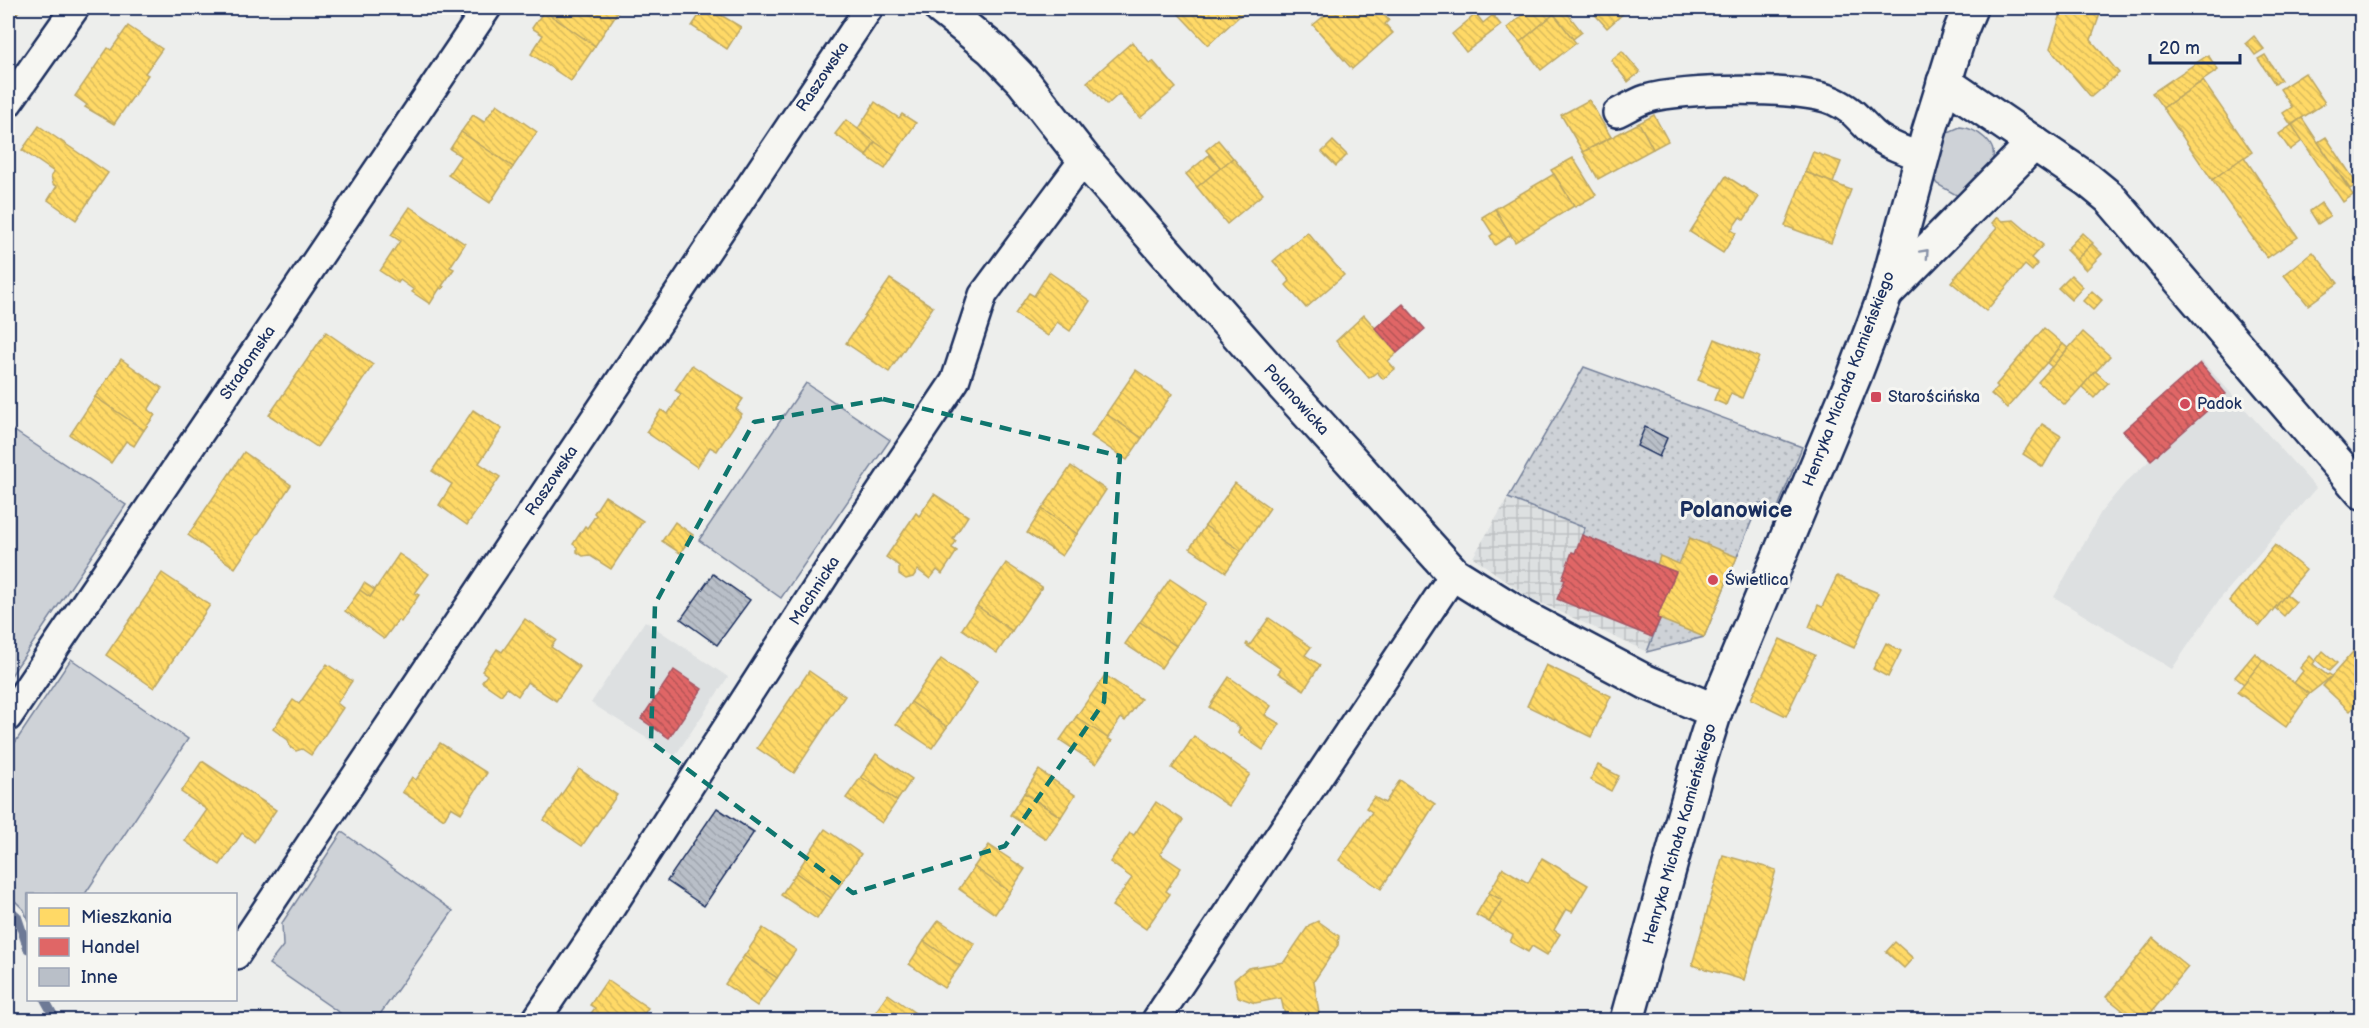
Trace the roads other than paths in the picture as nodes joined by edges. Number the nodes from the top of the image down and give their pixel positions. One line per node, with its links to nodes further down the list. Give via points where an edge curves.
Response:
1 (75, 8): 7 (street)
2 (487, 8): 16 (street, Stradomska)
3 (869, 8): 17 (street, Raszowska)
4 (941, 8): 11 (street, Polanowicka, via 992,49 1023,81)
5 (1971, 8): 6 (street, Henryka Michała Kamieńskiego)
6 (1944, 82): 9 (street); 10 (street, Henryka Michała Kamieńskiego)
7 (8, 103)
8 (1617, 113): 10 (street, via 1646,99 1686,93 1799,92 1831,100 1854,112 1874,134)
9 (2034, 143): 12 (street, one-way to 9); 13 (street, via 2110,198)
10 (1922, 158): 12 (street, Henryka Michała Kamieńskiego)
11 (1084, 159): 14 (street, Polanowicka); 18 (street, Machnicka, via 983,295 955,381)
12 (1885, 295): 15 (street, Henryka Michała Kamieńskiego)
13 (2361, 492)
14 (1455, 574): 15 (street, Polanowicka, via 1523,617 1636,677); 19 (street)
15 (1715, 711): 20 (street, Henryka Michała Kamieńskiego)
16 (8, 717)
17 (237, 954)
18 (536, 1020)
19 (1156, 1020)
20 (1627, 1020)

